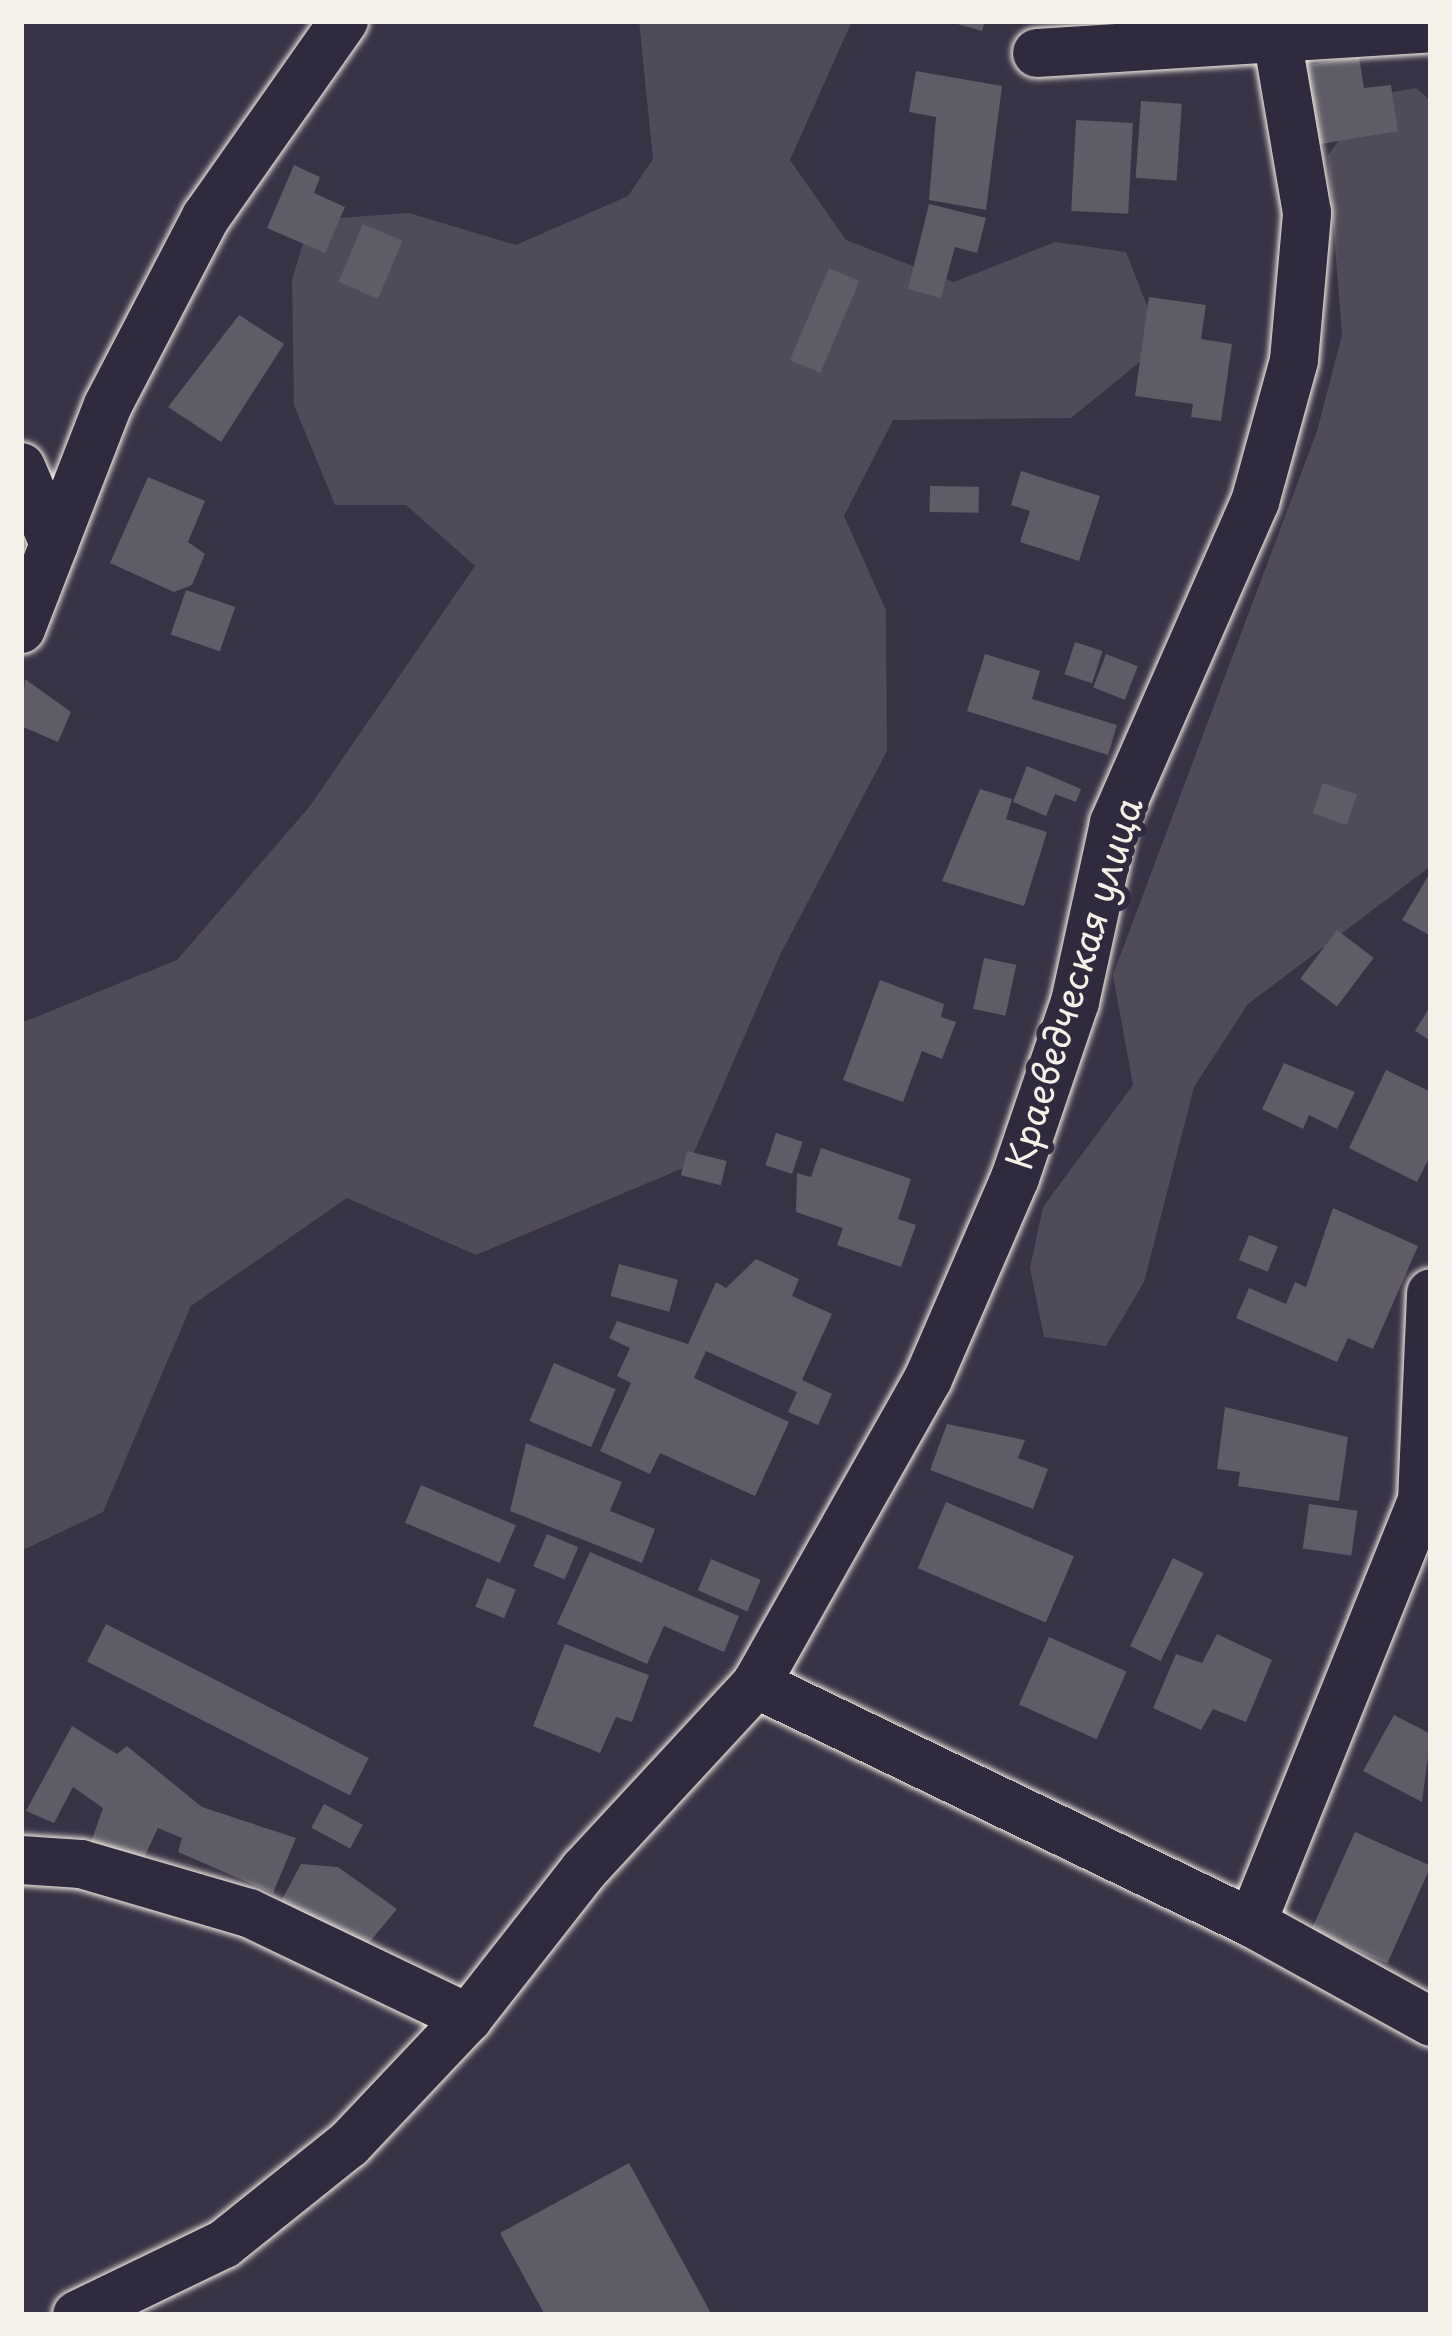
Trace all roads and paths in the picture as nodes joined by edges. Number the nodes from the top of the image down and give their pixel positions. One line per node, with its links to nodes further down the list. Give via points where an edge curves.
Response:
1 (344, 21): 6 (street, via 206,217 107,405)
2 (1431, 28): 3 (street)
3 (1277, 38): 4 (street); 10 (street, Краеведческая улица, via 1307,213 1294,360 1255,502 1114,824 1075,1002 1015,1178 928,1379)
4 (1037, 53)
5 (21, 467): 6 (street)
6 (54, 544): 7 (street)
7 (21, 629)
8 (1431, 1293): 9 (street)
9 (1426, 1432): 12 (street, via 1421,1501)
10 (756, 1684): 12 (street); 13 (street, Краеведческая улица, via 584,1870)
11 (21, 1860): 13 (street, via 81,1864 249,1913)
12 (1252, 1922): 14 (street)
13 (468, 2018): 15 (street, Краеведческая улица, via 349,2144 224,2244)
14 (1431, 2021)
15 (76, 2315)

